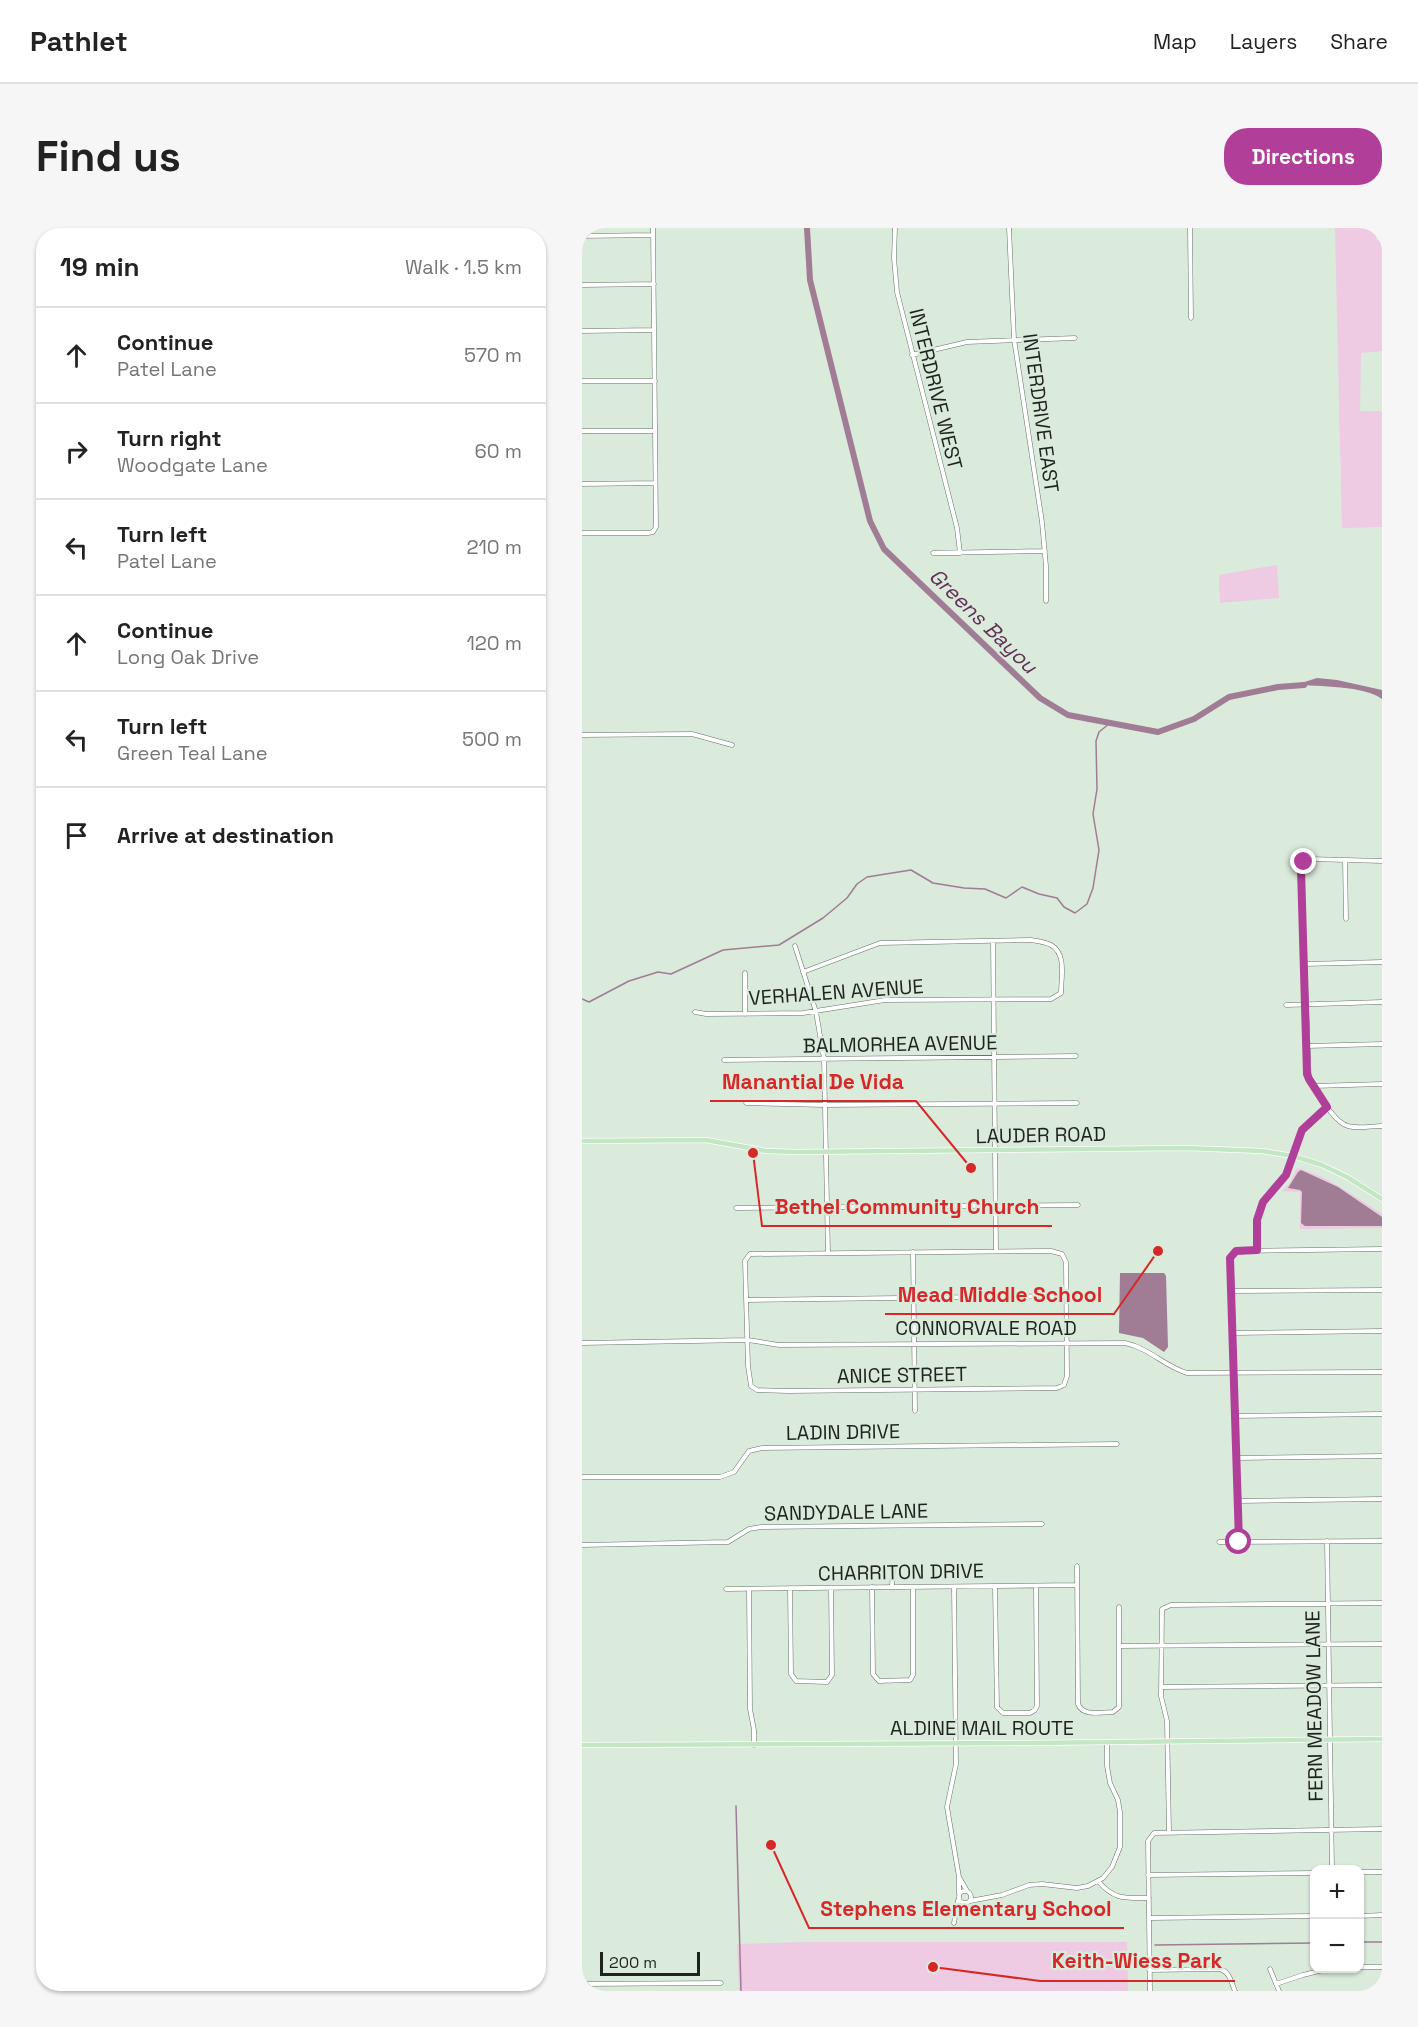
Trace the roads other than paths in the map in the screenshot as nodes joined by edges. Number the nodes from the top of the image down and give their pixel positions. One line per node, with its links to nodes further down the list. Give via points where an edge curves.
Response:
1 (607, 228): 8 (street)
2 (653, 228): 6 (street)
3 (1009, 228): 15 (street, INTERDRIVE EAST)
4 (1190, 228): 11 (street)
5 (894, 229): 16 (street, INTERDRIVE WEST, via 897,292)
6 (653, 235): 8 (street); 9 (street)
7 (582, 236): 8 (street)
8 (607, 236)
9 (654, 284): 10 (street); 12 (street)
10 (582, 285)
11 (1191, 318)
12 (654, 330): 13 (street); 18 (street)
13 (582, 331)
14 (1075, 338): 15 (street)
15 (1014, 339): 16 (street, via 967,342); 24 (street, INTERDRIVE EAST)
16 (912, 355): 26 (street, INTERDRIVE WEST)
17 (582, 381): 18 (street)
18 (655, 381): 20 (street)
19 (582, 431): 20 (street)
20 (655, 431): 21 (street)
21 (655, 483): 22 (street); 23 (street, via 656,529 648,533)
22 (582, 484)
23 (582, 533)
24 (1045, 551): 26 (street); 27 (street, INTERDRIVE EAST)
25 (933, 553): 26 (street)
26 (960, 553)
27 (1046, 601)
28 (582, 735): 29 (street, via 692,734)
29 (732, 745)
30 (1345, 860): 31 (street); 32 (street); 36 (street, via 1310,859 1301,869)
31 (1382, 861)
32 (1346, 919)
33 (993, 941): 37 (street, via 880,943); 39 (street); 39 (street, VERHALEN AVENUE, via 1031,940 1051,945 1060,956 1062,967 1061,993 1051,999)
34 (795, 946): 37 (street)
35 (1382, 962): 36 (street)
36 (1305, 964): 42 (street)
37 (803, 972): 44 (street)
38 (745, 973): 45 (street)
39 (993, 1000): 44 (street, VERHALEN AVENUE, via 885,1000); 49 (street)
40 (1382, 1002): 42 (street)
41 (1286, 1005): 42 (street)
42 (1305, 1005): 47 (street)
43 (694, 1012): 45 (street, VERHALEN AVENUE)
44 (816, 1012): 45 (street, VERHALEN AVENUE); 50 (street)
45 (745, 1014)
46 (1382, 1044): 47 (street)
47 (1307, 1046): 53 (street, via 1307,1074)
48 (1077, 1056): 49 (street, BALMORHEA AVENUE)
49 (994, 1058): 50 (street, BALMORHEA AVENUE); 55 (street)
50 (825, 1059): 51 (street, BALMORHEA AVENUE); 57 (street)
51 (724, 1060)
52 (1382, 1084): 53 (street)
53 (1314, 1086): 58 (street)
54 (746, 1103): 57 (street)
55 (994, 1103): 56 (street); 57 (street); 61 (street)
56 (1077, 1103)
57 (825, 1105): 62 (street)
58 (1327, 1107): 59 (street, via 1351,1126); 63 (street, via 1302,1130)
59 (1382, 1126)
60 (582, 1141): 62 (main road, LAUDER ROAD, via 706,1140 766,1151)
61 (994, 1150): 62 (main road, LAUDER ROAD); 63 (main road, LAUDER ROAD, via 1187,1148); 65 (street)
62 (825, 1152): 67 (street)
63 (1293, 1156): 64 (main road, LAUDER ROAD, via 1337,1172); 69 (street, via 1286,1175 1260,1208)
64 (1382, 1199)
65 (995, 1205): 66 (street); 67 (street); 71 (street)
66 (1078, 1205)
67 (827, 1207): 68 (street); 73 (street)
68 (736, 1208)
69 (1257, 1250): 70 (street); 75 (street, via 1239,1251 1230,1258)
70 (1382, 1250)
71 (996, 1251): 72 (street); 76 (street, via 1062,1254 1066,1262)
72 (913, 1252): 73 (street); 77 (street)
73 (828, 1253): 78 (street, via 747,1256)
74 (1382, 1290): 75 (street)
75 (1232, 1292): 80 (street)
76 (1066, 1296): 77 (street); 82 (street)
77 (914, 1298): 78 (street); 84 (street)
78 (746, 1300): 81 (street)
79 (1382, 1331): 80 (street)
80 (1233, 1333): 86 (street)
81 (748, 1340): 83 (street, CONNORVALE ROAD); 84 (street, CONNORVALE ROAD, via 779,1345); 87 (street, ANICE STREET, via 748,1378 757,1390)
82 (1066, 1342): 84 (street, CONNORVALE ROAD); 86 (street, CONNORVALE ROAD, via 1125,1342 1147,1350 1176,1370); 87 (street, ANICE STREET, via 1066,1376 1063,1386 1057,1388)
83 (582, 1344)
84 (914, 1344): 87 (street)
85 (1382, 1372): 86 (street, CONNORVALE ROAD)
86 (1234, 1374): 90 (street)
87 (915, 1390): 88 (street)
88 (915, 1411)
89 (1382, 1414): 90 (street)
90 (1235, 1416): 93 (street)
91 (1117, 1444): 94 (street, LADIN DRIVE, via 762,1448 748,1451 734,1472 720,1477)
92 (1382, 1456): 93 (street)
93 (1237, 1458): 96 (street)
94 (582, 1476)
95 (1382, 1499): 96 (street)
96 (1238, 1501): 101 (street)
97 (1042, 1524): 102 (street, SANDYDALE LANE, via 761,1527 748,1529 728,1542)
98 (1327, 1541): 99 (street); 101 (street); 117 (street, FERN MEADOW LANE)
99 (1382, 1541)
100 (1219, 1542): 101 (street)
101 (1239, 1542)
102 (582, 1545)
103 (1077, 1566): 105 (street)
104 (893, 1568): 109 (street)
105 (1077, 1585): 107 (street, CHARRITON DRIVE); 121 (street, via 1078,1704 1082,1711 1113,1712 1119,1707)
106 (995, 1586): 107 (street, CHARRITON DRIVE); 107 (street, via 997,1707 1001,1712 1032,1713 1037,1706); 111 (street, CHARRITON DRIVE)
107 (1036, 1586)
108 (872, 1587): 109 (street, CHARRITON DRIVE); 110 (street, via 873,1674 879,1681 896,1681 910,1680 913,1675); 113 (street, CHARRITON DRIVE)
109 (892, 1587): 110 (street, CHARRITON DRIVE)
110 (913, 1587): 111 (street, CHARRITON DRIVE)
111 (954, 1587): 130 (street)
112 (790, 1588): 113 (street, CHARRITON DRIVE); 113 (street, via 791,1674 796,1680 827,1682 832,1675); 115 (street, CHARRITON DRIVE)
113 (831, 1588)
114 (726, 1589): 115 (street, CHARRITON DRIVE)
115 (748, 1589): 132 (street)
116 (1382, 1603): 117 (street)
117 (1328, 1604): 119 (street, FERN MEADOW LANE); 122 (street, via 1171,1605 1161,1611)
118 (1119, 1607): 121 (street)
119 (1328, 1644): 120 (street); 122 (street); 123 (street, FERN MEADOW LANE)
120 (1382, 1644)
121 (1119, 1646): 122 (street)
122 (1161, 1646): 125 (street)
123 (1329, 1685): 124 (street); 125 (street); 127 (street, FERN MEADOW LANE)
124 (1382, 1685)
125 (1161, 1687): 128 (street)
126 (1382, 1739): 127 (main road, ALDINE MAIL ROUTE)
127 (1329, 1740): 128 (main road, ALDINE MAIL ROUTE); 134 (street, FERN MEADOW LANE)
128 (1168, 1742): 129 (main road, ALDINE MAIL ROUTE); 135 (street)
129 (1107, 1743): 130 (main road, ALDINE MAIL ROUTE); 142 (street, via 1110,1783 1120,1812 1120,1847 1112,1867)
130 (956, 1744): 132 (main road, ALDINE MAIL ROUTE); 141 (street, via 947,1807)
131 (582, 1745): 132 (main road, ALDINE MAIL ROUTE)
132 (754, 1745)
133 (1382, 1829): 134 (street)
134 (1331, 1830): 135 (street); 136 (street, FERN MEADOW LANE)
135 (1169, 1832): 140 (street, via 1154,1833 1149,1841)
136 (1332, 1865)
137 (1364, 1872): 138 (street)
138 (1382, 1872)
139 (1310, 1873): 140 (street)
140 (1148, 1875): 146 (street)
141 (959, 1877): 143 (street); 144 (street)
142 (1098, 1881): 145 (street, via 1077,1888 1029,1885); 146 (street, via 1112,1895)
143 (968, 1893): 144 (street); 145 (street); 148 (street)
144 (959, 1894): 147 (street)
145 (984, 1898): 148 (street)
146 (1149, 1898): 153 (street)
147 (958, 1900): 148 (street); 149 (street)
148 (967, 1903): 149 (street)
149 (956, 1916): 154 (street)
150 (1310, 1916): 153 (street)
151 (1364, 1916): 152 (street)
152 (1382, 1916)
153 (1150, 1918): 158 (street)
154 (954, 1923)
155 (1364, 1967): 156 (street)
156 (1382, 1967)
157 (1270, 1969): 162 (street)
158 (1149, 1970): 163 (street); 164 (street, via 1220,1969 1229,1976)
159 (1311, 1973): 162 (street)
160 (721, 1983): 161 (street)
161 (582, 1984)
162 (1276, 1984): 165 (street)
163 (1150, 1991)
164 (1235, 1991)
165 (1279, 1991)

